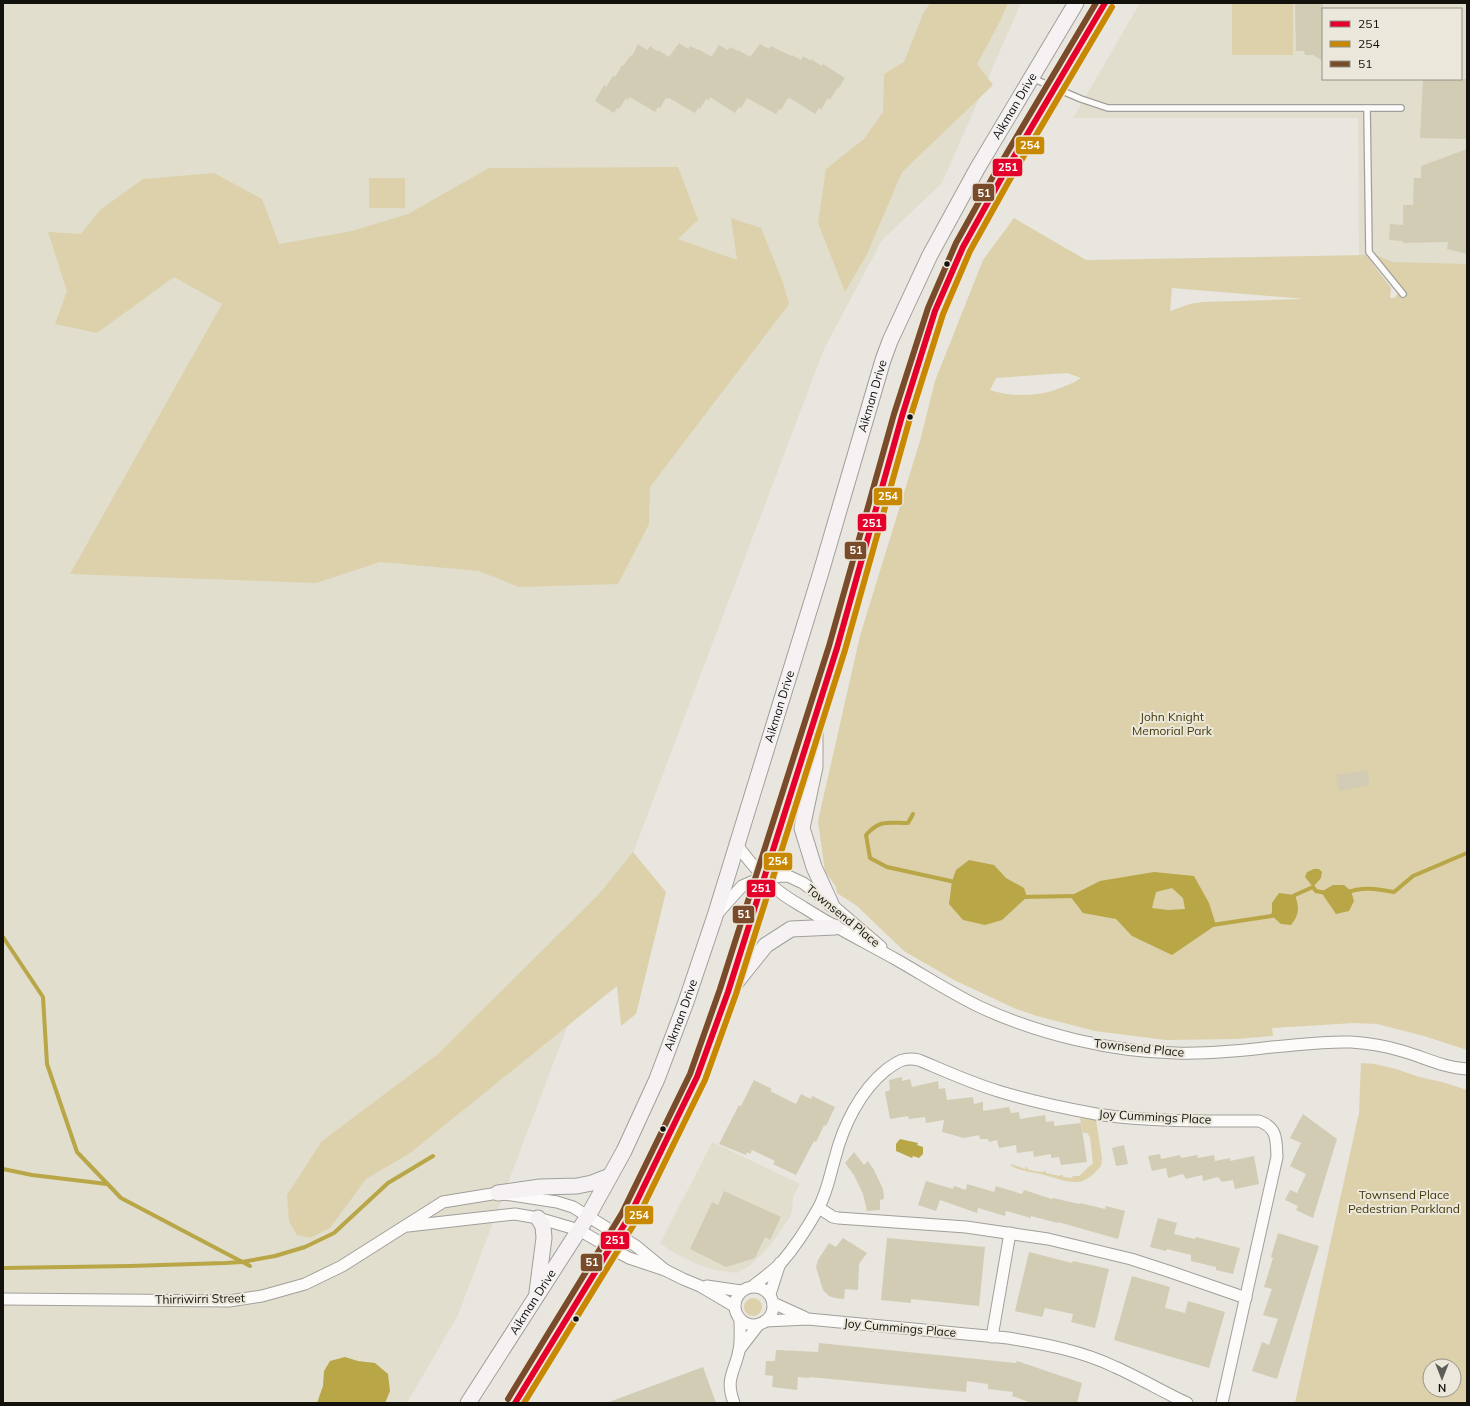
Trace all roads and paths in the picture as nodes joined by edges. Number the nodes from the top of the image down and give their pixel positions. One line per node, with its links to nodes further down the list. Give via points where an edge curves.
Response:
1 (1076, 3): 3 (main road, Aikman Drive)
2 (1105, 3): 4 (main road, Aikman Drive)
3 (1032, 78): 4 (lane); 9 (main road, Aikman Drive, via 977,169 930,255 890,341)
4 (1054, 87): 5 (lane, via 1108,108); 8 (main road, Aikman Drive, via 963,247 935,310)
5 (1367, 108): 6 (lane); 7 (lane, via 1369,252)
6 (1401, 108)
7 (1403, 294)
8 (816, 714): 10 (main road, Aikman Drive); 11 (main road, via 815,767 802,828 814,867)
9 (737, 845): 10 (street, Townsend Place); 12 (main road, Aikman Drive)
10 (764, 877): 11 (street, Townsend Place, via 788,876 803,883); 12 (street, Townsend Place, via 742,886); 13 (street, Townsend Place, via 776,889); 15 (main road, Aikman Drive)
11 (832, 904): 14 (street, Townsend Place)
12 (715, 916): 17 (main road, Aikman Drive, via 657,1079)
13 (835, 927): 14 (street, Townsend Place); 15 (main road, via 790,929 766,945)
14 (897, 960): 16 (street, Townsend Place, via 982,1008 1032,1027 1090,1043 1176,1053 1318,1042 1352,1042 1385,1047)
15 (728, 992): 25 (main road, Aikman Drive, via 697,1077)
16 (1467, 1069)
17 (610, 1176): 18 (main road, via 577,1186 540,1187); 20 (main road, Aikman Drive)
18 (498, 1193): 20 (street, Thirriwirri Street, via 557,1202); 22 (street, Thirriwirri Street, via 443,1202)
19 (819, 1208): 24 (street, via 838,1218 966,1226); 27 (street, Joy Cummings Place); 33 (street, Joy Cummings Place, via 839,1143 854,1110 878,1077 907,1058 919,1060 998,1091 1097,1114 1173,1120 1259,1121 1274,1131 1277,1157)
20 (588, 1216): 23 (main road, Aikman Drive); 25 (street, Joy Cummings Place)
21 (538, 1218): 22 (street, Thirriwirri Street, via 507,1214); 23 (street, Thirriwirri Street); 32 (main road, via 543,1226 544,1238)
22 (403, 1227): 34 (street, Thirriwirri Street, via 342,1266 305,1284 262,1296 229,1301)
23 (579, 1230): 26 (street, Thirriwirri Street); 32 (main road, Aikman Drive)
24 (1010, 1233): 33 (street, via 1048,1239 1131,1259); 40 (street)
25 (618, 1235): 26 (main road, Aikman Drive); 28 (street, Joy Cummings Place)
26 (610, 1248): 28 (street, Joy Cummings Place); 43 (main road, Aikman Drive)
27 (781, 1263): 30 (street, Joy Cummings Place); 35 (street, Joy Cummings Place)
28 (665, 1270): 29 (street, Joy Cummings Place)
29 (700, 1286): 31 (street, Joy Cummings Place); 36 (street, Joy Cummings Place)
30 (753, 1286): 31 (street, Joy Cummings Place); 35 (street, Joy Cummings Place, via 765,1290)
31 (741, 1291): 36 (street)
32 (536, 1297): 42 (main road, Aikman Drive)
33 (1246, 1298): 46 (street, Joy Cummings Place)
34 (3, 1299)
35 (771, 1299): 38 (street, Joy Cummings Place); 39 (street, Joy Cummings Place, via 772,1313)
36 (734, 1306): 37 (street, Joy Cummings Place)
37 (740, 1319): 39 (street, Joy Cummings Place, via 749,1324); 41 (street, Joy Cummings Place)
38 (808, 1319): 39 (street, Joy Cummings Place); 40 (street, Joy Cummings Place)
39 (762, 1323): 41 (street, Joy Cummings Place)
40 (992, 1337): 45 (street, Joy Cummings Place, via 1062,1348 1097,1359)
41 (739, 1350): 44 (street, Joy Cummings Place, via 730,1377)
42 (468, 1403)
43 (515, 1403)
44 (734, 1403)
45 (1187, 1403)
46 (1222, 1403)

